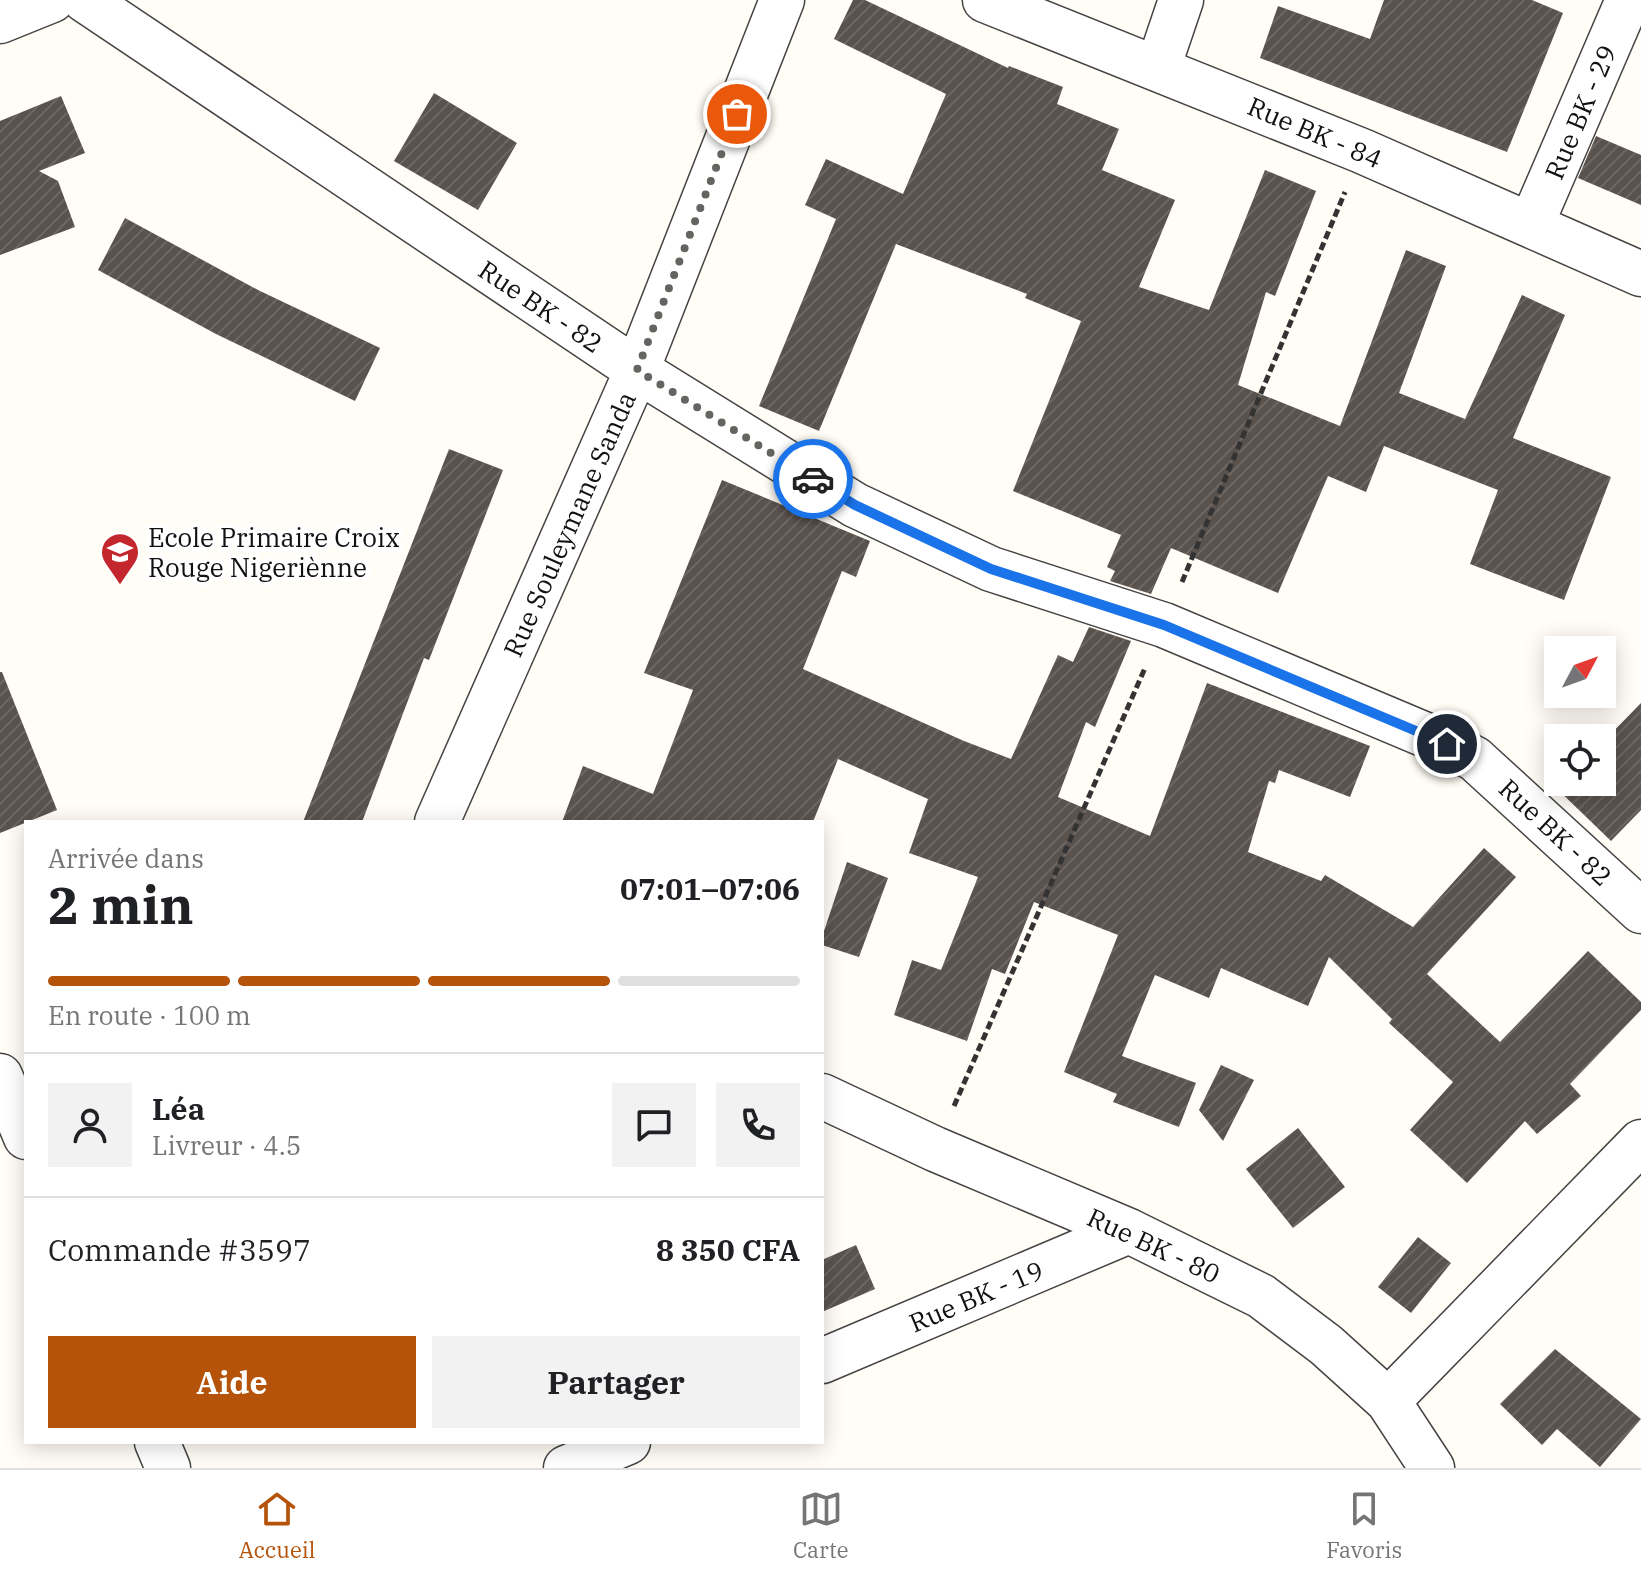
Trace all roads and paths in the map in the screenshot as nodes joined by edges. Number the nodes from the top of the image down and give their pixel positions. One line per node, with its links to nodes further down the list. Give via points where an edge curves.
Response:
1 (52, 0): 7 (street)
2 (85, 0): 11 (street, Rue BK - 82)
3 (782, 0): 11 (street, Rue Souleymane Sanda)
4 (985, 0): 8 (street, Rue BK - 84)
5 (1181, 0): 8 (street)
6 (1628, 0): 9 (street, Rue BK - 29)
7 (0, 21)
8 (1158, 68): 9 (street, Rue BK - 84)
9 (1531, 225): 10 (street, Rue BK - 84)
10 (1641, 274)
11 (637, 370): 12 (street, Rue Souleymane Sanda); 13 (street, Rue BK - 82, via 855,505 991,569 1164,625 1475,759)
12 (438, 820)
13 (1641, 911)
14 (824, 1097): 16 (street, Rue BK - 80)
15 (1641, 1142): 18 (street)
16 (1129, 1231): 17 (street, Rue BK - 19); 18 (street, Rue BK - 80, via 1261,1296)
17 (824, 1360)
18 (1388, 1401): 23 (street, Rue BK - 80)
19 (158, 1444): 21 (street)
20 (623, 1444): 22 (street)
21 (168, 1468)
22 (566, 1468)
23 (1432, 1468)

